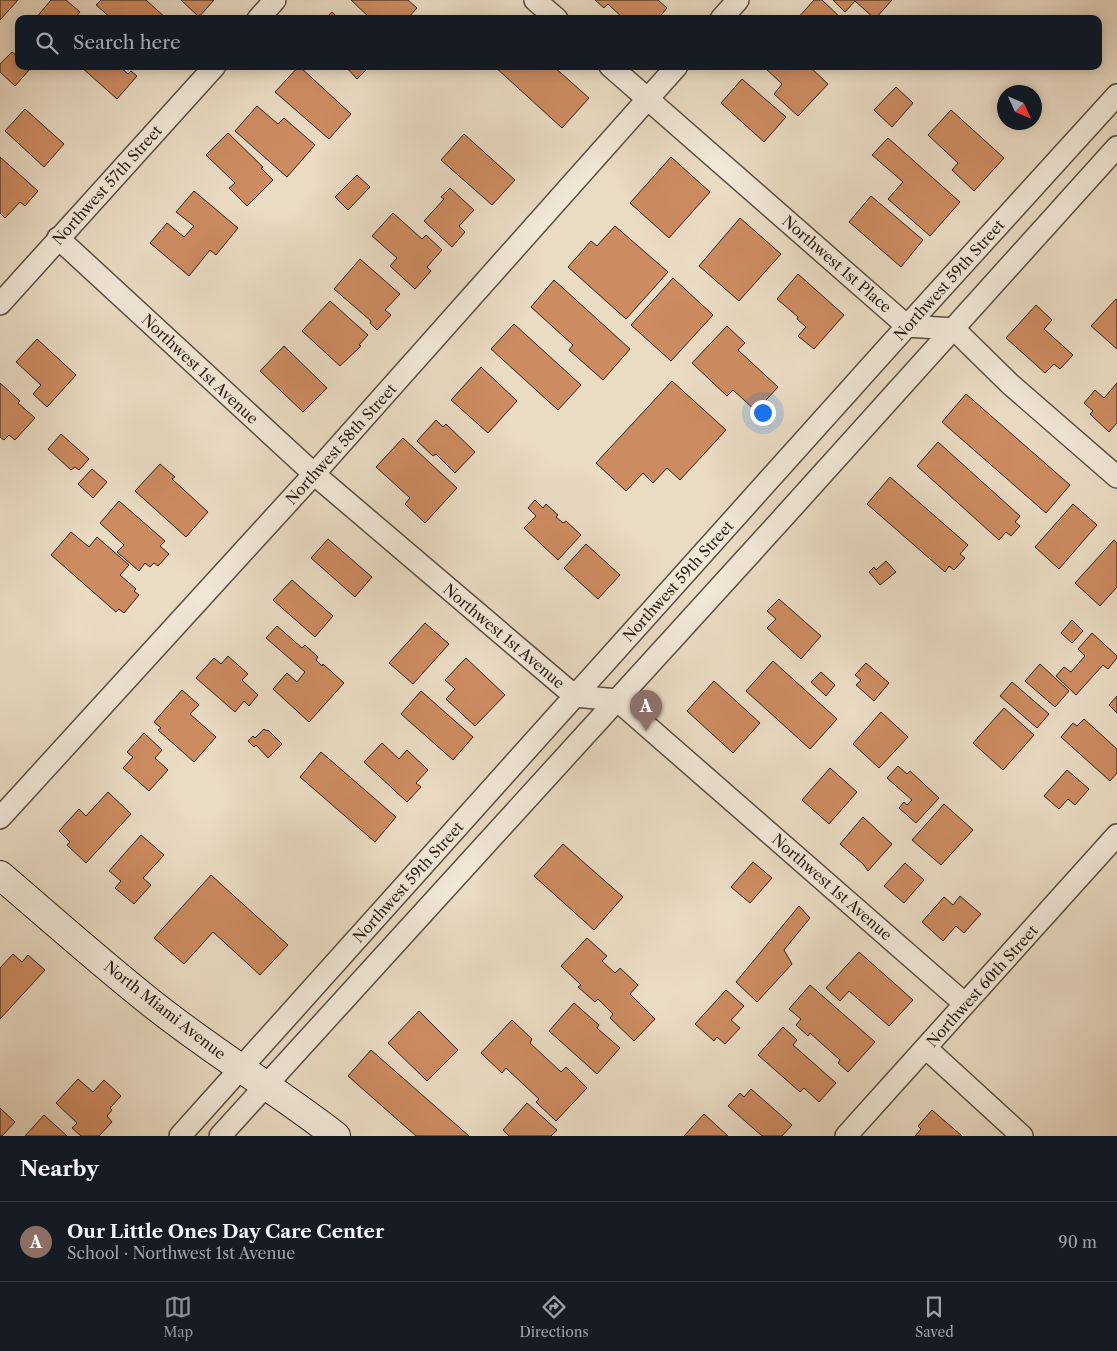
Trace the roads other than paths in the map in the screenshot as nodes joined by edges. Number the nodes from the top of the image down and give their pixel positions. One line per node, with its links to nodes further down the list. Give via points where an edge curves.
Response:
1 (275, 0): 4 (street)
2 (535, 0): 5 (street)
3 (738, 0): 6 (street)
4 (262, 15)
5 (552, 15)
6 (725, 15)
7 (211, 70): 13 (street, Northwest 57th Street)
8 (614, 70): 11 (street, Northwest 1st Place)
9 (673, 70): 11 (street, Northwest 58th Street)
10 (1117, 95): 15 (street, Northwest 59th Street)
11 (647, 99): 15 (street, Northwest 1st Place); 17 (street, Northwest 58th Street)
12 (1117, 147): 16 (street, Northwest 59th Street)
13 (58, 238): 14 (street, Northwest 57th Street); 17 (street, Northwest 1st Avenue)
14 (0, 304)
15 (908, 326): 16 (street); 19 (street, Northwest 59th Street)
16 (954, 329): 18 (street, via 1010,384); 20 (street, Northwest 59th Street)
17 (314, 474): 19 (street, Northwest 1st Avenue); 21 (street, Northwest 58th Street)
18 (1117, 477)
19 (576, 696): 20 (street, Northwest 1st Avenue); 26 (street, Northwest 59th Street)
20 (617, 700): 24 (street, Northwest 1st Avenue); 27 (street, Northwest 59th Street)
21 (0, 818)
22 (1117, 835): 24 (street, Northwest 60th Street)
23 (0, 875): 26 (main road, North Miami Avenue, via 145,998)
24 (965, 1004): 25 (street, Northwest 60th Street)
25 (926, 1048): 31 (street, Northwest 60th Street); 32 (street)
26 (241, 1068): 27 (main road, North Miami Avenue); 28 (street, Northwest 59th Street)
27 (266, 1086): 29 (street, Northwest 59th Street); 30 (main road, North Miami Avenue)
28 (180, 1136)
29 (220, 1136)
30 (336, 1136)
31 (846, 1136)
32 (1022, 1136)

